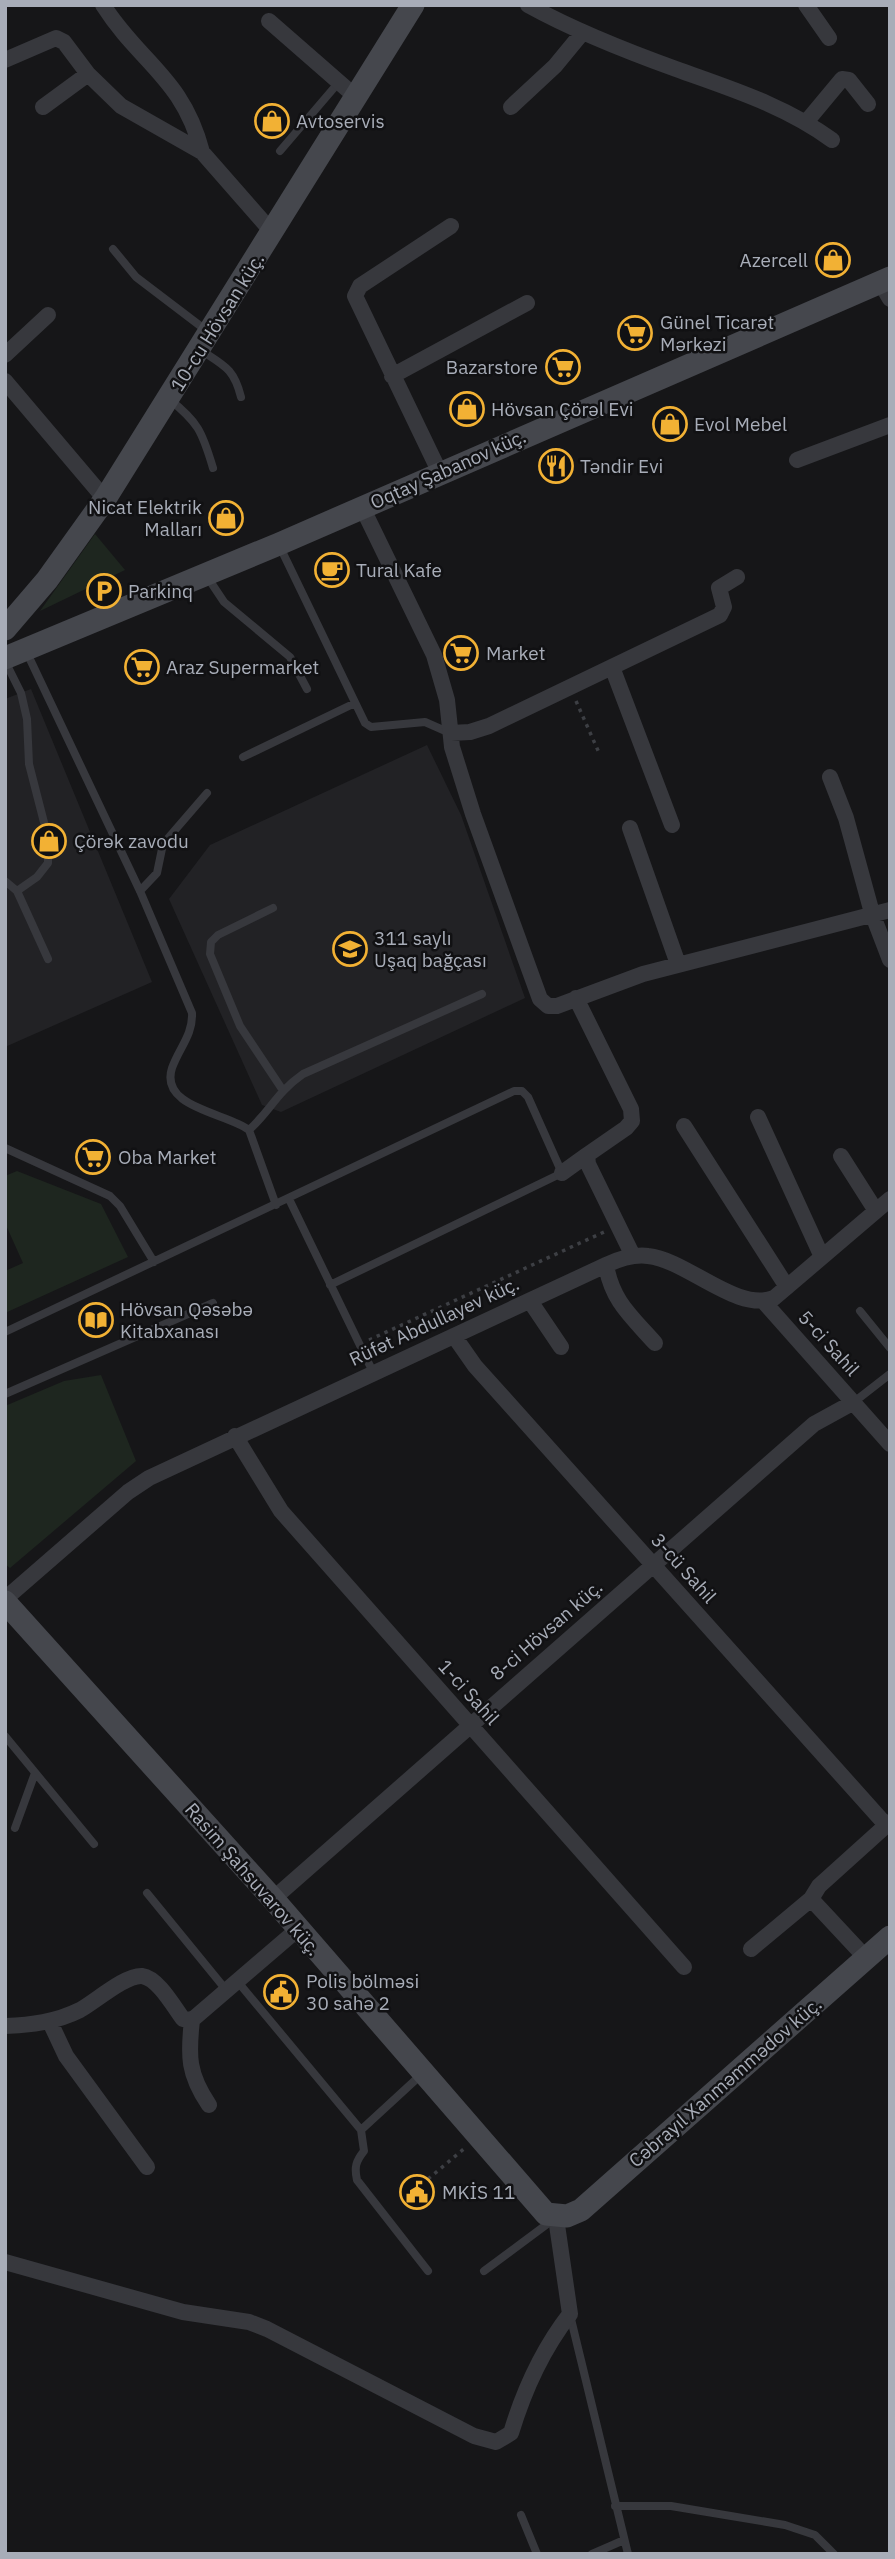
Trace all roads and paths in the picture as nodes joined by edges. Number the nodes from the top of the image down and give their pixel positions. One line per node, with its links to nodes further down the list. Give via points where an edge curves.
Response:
1 (103, 5): 17 (street, via 119,30 163,74 184,103)
2 (528, 5): 6 (street)
3 (806, 5): 7 (street)
4 (405, 8): 10 (street, 10-cu Hövsan küç.)
5 (269, 21): 10 (street)
6 (583, 32): 13 (street); 14 (street)
7 (829, 38)
8 (5, 60): 9 (street, via 57,38)
9 (88, 74): 12 (street); 17 (street, via 133,114)
10 (347, 90): 16 (lane); 19 (street, 10-cu Hövsan küç.)
11 (868, 104): 14 (street, via 849,80 842,79)
12 (43, 107)
13 (511, 107)
14 (807, 121): 15 (street)
15 (832, 139)
16 (280, 151)
17 (202, 152): 19 (street)
18 (451, 226): 26 (street, via 360,286 355,296)
19 (273, 233): 24 (street, 10-cu Hövsan küç.)
20 (113, 249): 24 (lane)
21 (887, 286): 33 (street, Oqtay Şabanov küç.)
22 (527, 303): 26 (street)
23 (48, 315): 25 (street)
24 (204, 341): 28 (lane, via 236,377); 29 (street, 10-cu Hövsan küç.)
25 (5, 355)
26 (392, 376): 33 (street)
27 (5, 381): 34 (street)
28 (242, 397)
29 (169, 399): 32 (lane, via 202,431); 34 (street, 10-cu Hövsan küç.)
30 (890, 425): 31 (street)
31 (797, 460)
32 (212, 468)
33 (440, 473): 35 (street, Oqtay Şabanov küç.)
34 (105, 499): 39 (street, 10-cu Hövsan küç.)
35 (362, 507): 36 (street, Oqtay Şabanov küç.); 47 (street, via 434,656)
36 (279, 544): 37 (street, Oqtay Şabanov küç.); 46 (lane)
37 (206, 575): 41 (street, Oqtay Şabanov küç.); 45 (lane, via 224,602 290,657)
38 (737, 577): 43 (street, via 719,588 724,607 720,615)
39 (25, 606): 40 (street, 10-cu Hövsan küç.); 41 (street, via 23,631 29,637)
40 (5, 629)
41 (52, 640): 42 (street, Oqtay Şabanov küç.)
42 (12, 657): 55 (lane, via 24,706 29,764 48,838 48,863); 56 (lane)
43 (612, 667): 44 (street); 52 (street)
44 (569, 687): 47 (street, via 489,726); 48 (path)
45 (306, 690)
46 (353, 704): 47 (lane, via 371,727 425,722); 49 (lane)
47 (451, 733): 64 (street, via 473,814 540,999 548,1006 558,1006)
48 (600, 755)
49 (243, 757)
50 (830, 777): 59 (street)
51 (207, 793): 56 (lane, via 163,844 157,873)
52 (672, 824)
53 (630, 828): 62 (street)
54 (5, 881): 55 (lane)
55 (17, 891): 60 (lane)
56 (140, 891): 68 (lane, via 192,1013 192,1028 171,1071 173,1087 184,1102)
57 (273, 908): 65 (lane, via 218,935 211,942 210,954 240,1026)
58 (890, 910): 59 (street)
59 (872, 913): 61 (street); 62 (street)
60 (48, 959)
61 (890, 960)
62 (678, 964): 64 (street)
63 (482, 994): 65 (lane, via 303,1074)
64 (576, 998): 70 (street, via 631,1109 632,1121)
65 (282, 1089): 68 (lane)
66 (758, 1116): 79 (street)
67 (684, 1126): 83 (street)
68 (249, 1130): 75 (lane)
69 (5, 1149): 80 (lane, via 110,1196)
70 (587, 1155): 72 (street); 77 (street)
71 (841, 1156): 76 (street)
72 (562, 1173): 73 (lane, via 528,1097 514,1091); 82 (lane)
73 (289, 1199): 75 (lane); 82 (lane)
74 (890, 1199): 76 (street)
75 (276, 1205): 80 (lane)
76 (876, 1211): 79 (street)
77 (618, 1226): 78 (street); 91 (path)
78 (633, 1256): 81 (street, Rüfət Abdullayev küç.); 85 (street, Rüfət Abdullayev küç., via 659,1258 742,1297)
79 (822, 1256): 83 (street)
80 (154, 1262): 88 (lane)
81 (606, 1265): 84 (street, Rüfət Abdullayev küç.); 90 (street, via 610,1289)
82 (331, 1285): 91 (lane)
83 (787, 1287): 85 (street)
84 (530, 1301): 89 (street, Rüfət Abdullayev küç.); 92 (street)
85 (764, 1302): 97 (street, 5-ci Sahil)
86 (213, 1303): 96 (lane)
87 (860, 1311): 93 (lane)
88 (5, 1332)
89 (454, 1336): 94 (street, Rüfət Abdullayev küç.); 100 (street, 3-cü Sahil, via 475,1366)
90 (655, 1343)
91 (360, 1344): 94 (lane)
92 (561, 1347)
93 (890, 1348)
94 (373, 1372): 98 (street, Rüfət Abdullayev küç.)
95 (890, 1374): 97 (lane)
96 (5, 1395)
97 (854, 1402): 99 (street, 5-ci Sahil); 100 (street, 8-ci Hövsan küç., via 814,1424)
98 (234, 1436): 101 (street, Rüfət Abdullayev küç., via 128,1492); 102 (street, 1-ci Sahil, via 281,1511)
99 (890, 1444)
100 (653, 1565): 102 (street, 8-ci Hövsan küç.); 105 (street, 3-cü Sahil)
101 (5, 1600): 109 (street, Rasim Şahsuvarov küç.)
102 (470, 1725): 109 (street, 8-ci Hövsan küç.); 115 (street, 1-ci Sahil)
103 (5, 1736): 104 (lane)
104 (36, 1773): 106 (lane); 107 (lane)
105 (888, 1824): 110 (street, via 819,1886)
106 (15, 1828)
107 (94, 1844)
108 (147, 1893): 116 (lane)
109 (273, 1899): 111 (street, Rasim Şahsuvarov küç.)
110 (811, 1899): 113 (street); 114 (street)
111 (298, 1929): 116 (street); 120 (street, Rasim Şahsuvarov küç.)
112 (890, 1937): 114 (street, Cəbrayıl Xanməmmədov küç.)
113 (751, 1949)
114 (866, 1958): 126 (street, Cəbrayıl Xanməmmədov küç., via 581,2210)
115 (684, 1967)
116 (232, 1987): 117 (street); 122 (lane)
117 (192, 2020): 118 (street, via 183,2019 151,1980 142,1976); 121 (street, via 192,2077)
118 (50, 2022): 119 (street); 124 (street, via 66,2056)
119 (5, 2026)
120 (423, 2073): 122 (lane); 123 (street, Rasim Şahsuvarov küç.)
121 (209, 2105)
122 (361, 2130): 129 (lane, via 364,2151 356,2162 357,2180)
123 (478, 2138): 125 (path); 126 (street, Rasim Şahsuvarov küç., via 536,2206)
124 (147, 2167)
125 (428, 2179)
126 (556, 2218): 128 (lane); 130 (street)
127 (5, 2262): 130 (street, via 183,2312 258,2325 474,2436 496,2442 511,2433 521,2398 551,2339)
128 (484, 2271)
129 (428, 2272)
130 (570, 2314): 131 (lane)
131 (615, 2505): 133 (lane); 137 (lane, via 671,2506 785,2525 815,2535)
132 (522, 2515): 134 (lane)
133 (624, 2540): 135 (lane); 136 (lane)
134 (537, 2554)
135 (592, 2554)
136 (628, 2554)
137 (834, 2554)

